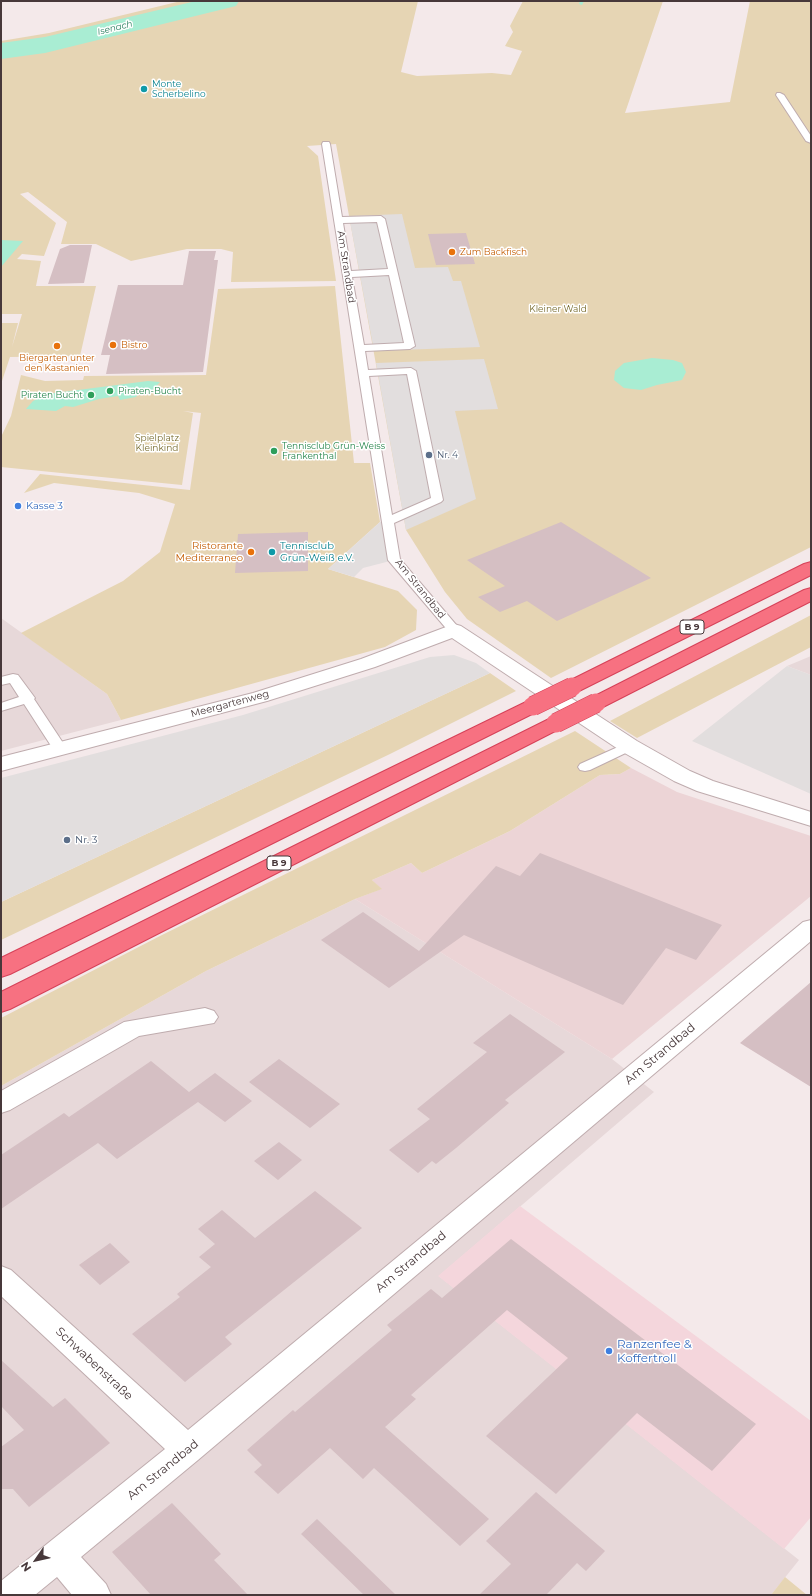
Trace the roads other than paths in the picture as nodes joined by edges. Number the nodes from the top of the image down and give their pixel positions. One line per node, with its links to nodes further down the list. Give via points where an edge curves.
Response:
1 (780, 95): 2 (lane)
2 (810, 141)
3 (326, 144): 4 (lane, Am Strandbad)
4 (339, 220): 5 (lane, via 381,219); 6 (lane, Am Strandbad)
5 (394, 272): 6 (lane); 7 (lane, via 410,346)
6 (347, 274): 7 (lane, Am Strandbad)
7 (360, 348): 8 (lane, Am Strandbad)
8 (364, 373): 9 (lane, Am Strandbad); 9 (lane, via 411,371 437,500)
9 (388, 521): 12 (lane, Am Strandbad, via 394,560)
10 (811, 568): 22 (highway, B 9, bridge)
11 (811, 594): 23 (highway, B 9, bridge)
12 (454, 630): 16 (street, Am Strandbad); 17 (street, Meergartenweg, via 368,663 260,697)
13 (1, 681): 14 (lane, via 12,678)
14 (28, 698): 15 (lane); 17 (lane)
15 (1, 707)
16 (629, 746): 19 (lane); 20 (street, Am Strandbad, via 705,786)
17 (60, 749): 18 (street, Meergartenweg)
18 (1, 764)
19 (585, 767)
20 (811, 819)
21 (811, 928): 27 (street, Am Strandbad)
22 (1, 968)
23 (1, 1003)
24 (206, 1017): 25 (street, via 133,1028)
25 (1, 1103)
26 (1, 1278): 27 (street, Schwabenstraße)
27 (187, 1450): 28 (street, Am Strandbad)
28 (58, 1555): 29 (street, Am Strandbad); 30 (street)
29 (10, 1595)
30 (94, 1595)

